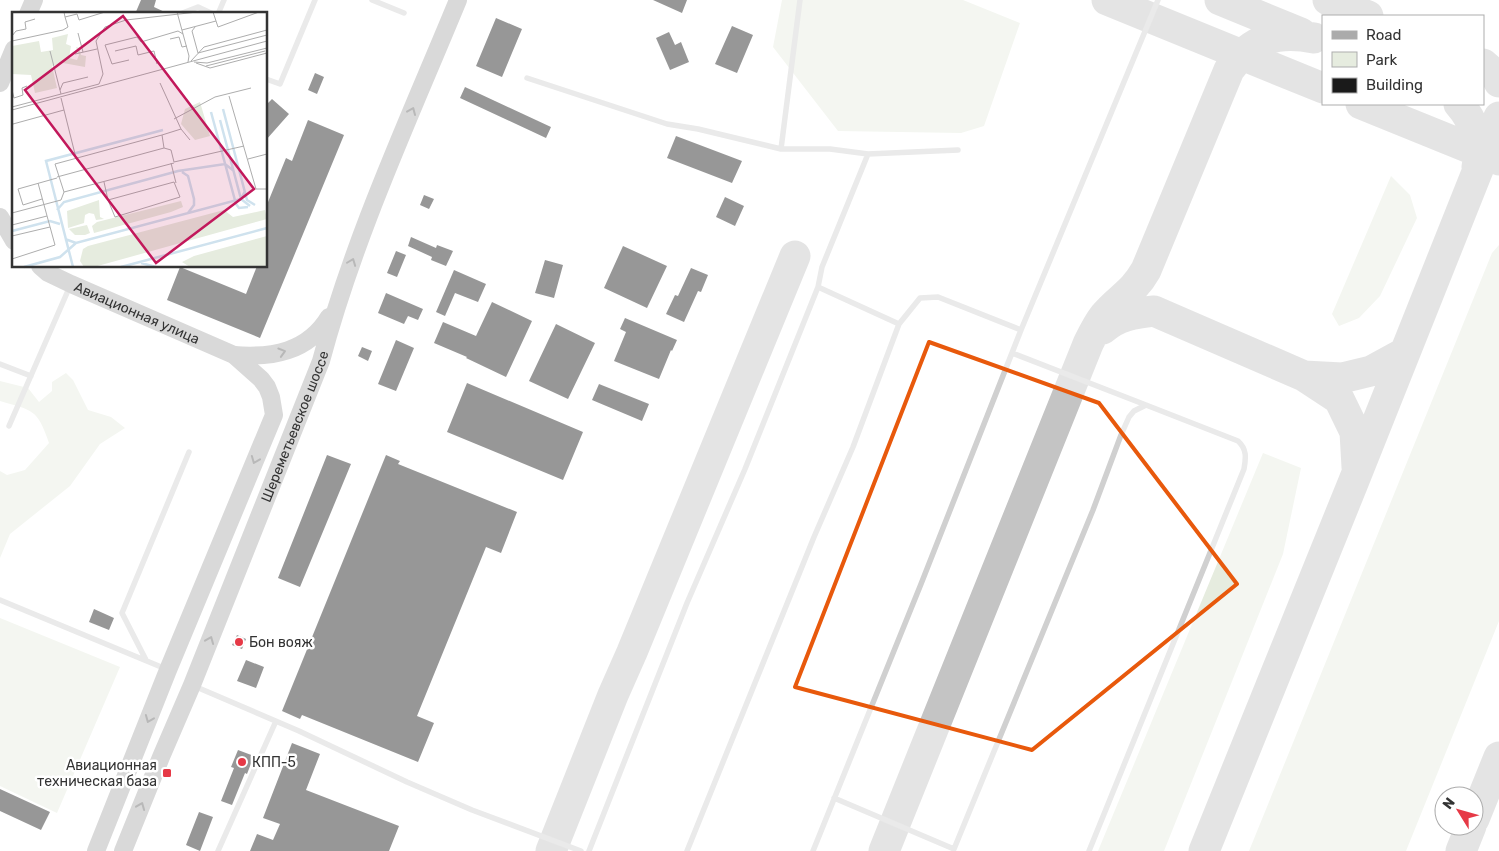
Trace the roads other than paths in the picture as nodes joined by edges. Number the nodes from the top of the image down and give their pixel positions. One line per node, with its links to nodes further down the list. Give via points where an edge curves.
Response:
1 (34, 0): 8 (main road)
2 (224, 0): 11 (lane)
3 (315, 0): 15 (lane, via 280,84)
4 (372, 0): 12 (lane)
5 (458, 0): 25 (main road, Шереметьевское шоссе, one-way to 5, via 381,186)
6 (800, 0): 17 (lane)
7 (1158, 0): 27 (lane)
8 (29, 12)
9 (185, 12): 10 (lane, via 198,7)
10 (209, 12)
11 (219, 12)
12 (404, 13)
13 (12, 54): 16 (main road)
14 (527, 78): 17 (lane, via 667,124)
15 (268, 79)
16 (0, 83)
17 (781, 149): 19 (lane, via 830,149)
18 (958, 150): 19 (lane)
19 (868, 154): 24 (lane, via 822,268)
20 (0, 217): 21 (main road)
21 (12, 238)
22 (42, 268): 23 (main road, Авиационная улица)
23 (70, 284): 29 (main road, Авиационная улица); 31 (lane)
24 (818, 287): 26 (lane); 47 (lane)
25 (335, 308): 29 (main road, Авиационная улица, one-way to 25, via 273,355 288,351 315,334); 39 (main road, Шереметьевское шоссе, one-way to 25, via 321,361)
26 (899, 324): 27 (lane, via 920,298 938,297); 48 (lane, via 852,447)
27 (1021, 330): 28 (lane)
28 (1012, 353): 32 (lane); 41 (lane)
29 (234, 355): 33 (main road, Авиационная улица, via 261,379 271,397)
30 (0, 364): 31 (lane)
31 (30, 376): 34 (lane)
32 (1146, 405): 42 (lane, via 1134,411 1121,435); 50 (lane, via 1238,441 1243,445 1246,460)
33 (274, 415): 38 (main road, Шереметьевское шоссе, one-way to 38)
34 (9, 426)
35 (189, 452): 37 (lane, via 122,614)
36 (0, 600): 37 (lane)
37 (146, 660): 38 (lane)
38 (168, 670): 43 (main road, Шереметьевское шоссе, one-way to 43)
39 (192, 685): 40 (lane); 44 (main road, Шереметьевское шоссе, one-way to 39)
40 (276, 721): 45 (lane); 46 (lane, via 472,810)
41 (834, 798): 42 (lane); 49 (lane)
42 (956, 850)
43 (96, 851)
44 (123, 851)
45 (218, 851)
46 (581, 851)
47 (588, 851)
48 (686, 851)
49 (813, 851)
50 (1089, 851)

